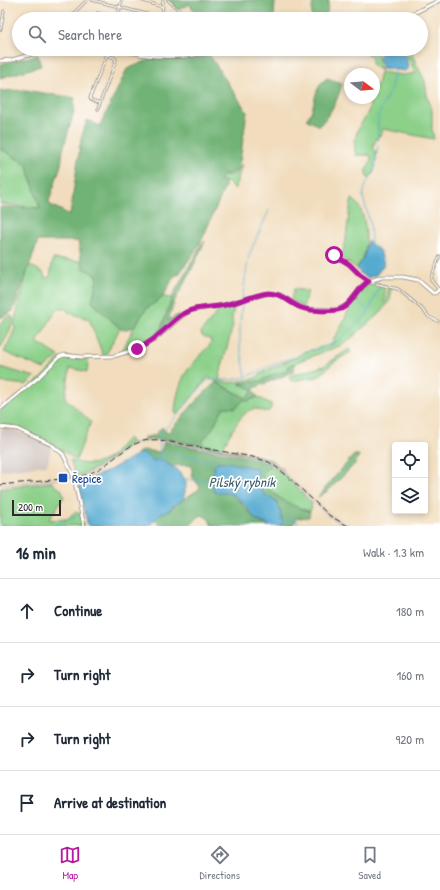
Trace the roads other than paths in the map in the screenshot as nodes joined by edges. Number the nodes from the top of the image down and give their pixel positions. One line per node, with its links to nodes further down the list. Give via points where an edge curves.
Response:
1 (87, 0): 11 (street)
2 (92, 0): 8 (street)
3 (122, 0): 8 (street)
4 (141, 0): 9 (street)
5 (163, 0): 9 (street)
6 (168, 0): 15 (street)
7 (440, 0): 16 (street)
8 (120, 7): 12 (street); 13 (street)
9 (162, 7): 14 (street)
10 (4, 11): 17 (street)
11 (75, 12)
12 (119, 12)
13 (138, 12)
14 (162, 12)
15 (180, 12)
16 (416, 12)
17 (0, 30)
18 (26, 56): 21 (street)
19 (107, 56): 22 (street, via 90,98)
20 (110, 56): 22 (street, via 116,60)
21 (0, 61)
22 (100, 103): 23 (street)
23 (98, 109)
24 (330, 252): 26 (street)
25 (440, 256): 27 (street, via 432,280)
26 (369, 281): 27 (street, via 382,277 403,277 418,280 433,293); 28 (street, via 398,289 429,317); 29 (street, via 346,306 337,310 306,309 280,295 268,293 225,305 192,310 154,340 137,349 114,356 59,357)
27 (440, 289)
28 (438, 321)
29 (0, 409)
30 (0, 427): 31 (street, via 17,429 56,447 63,454 74,477)
31 (84, 526)

